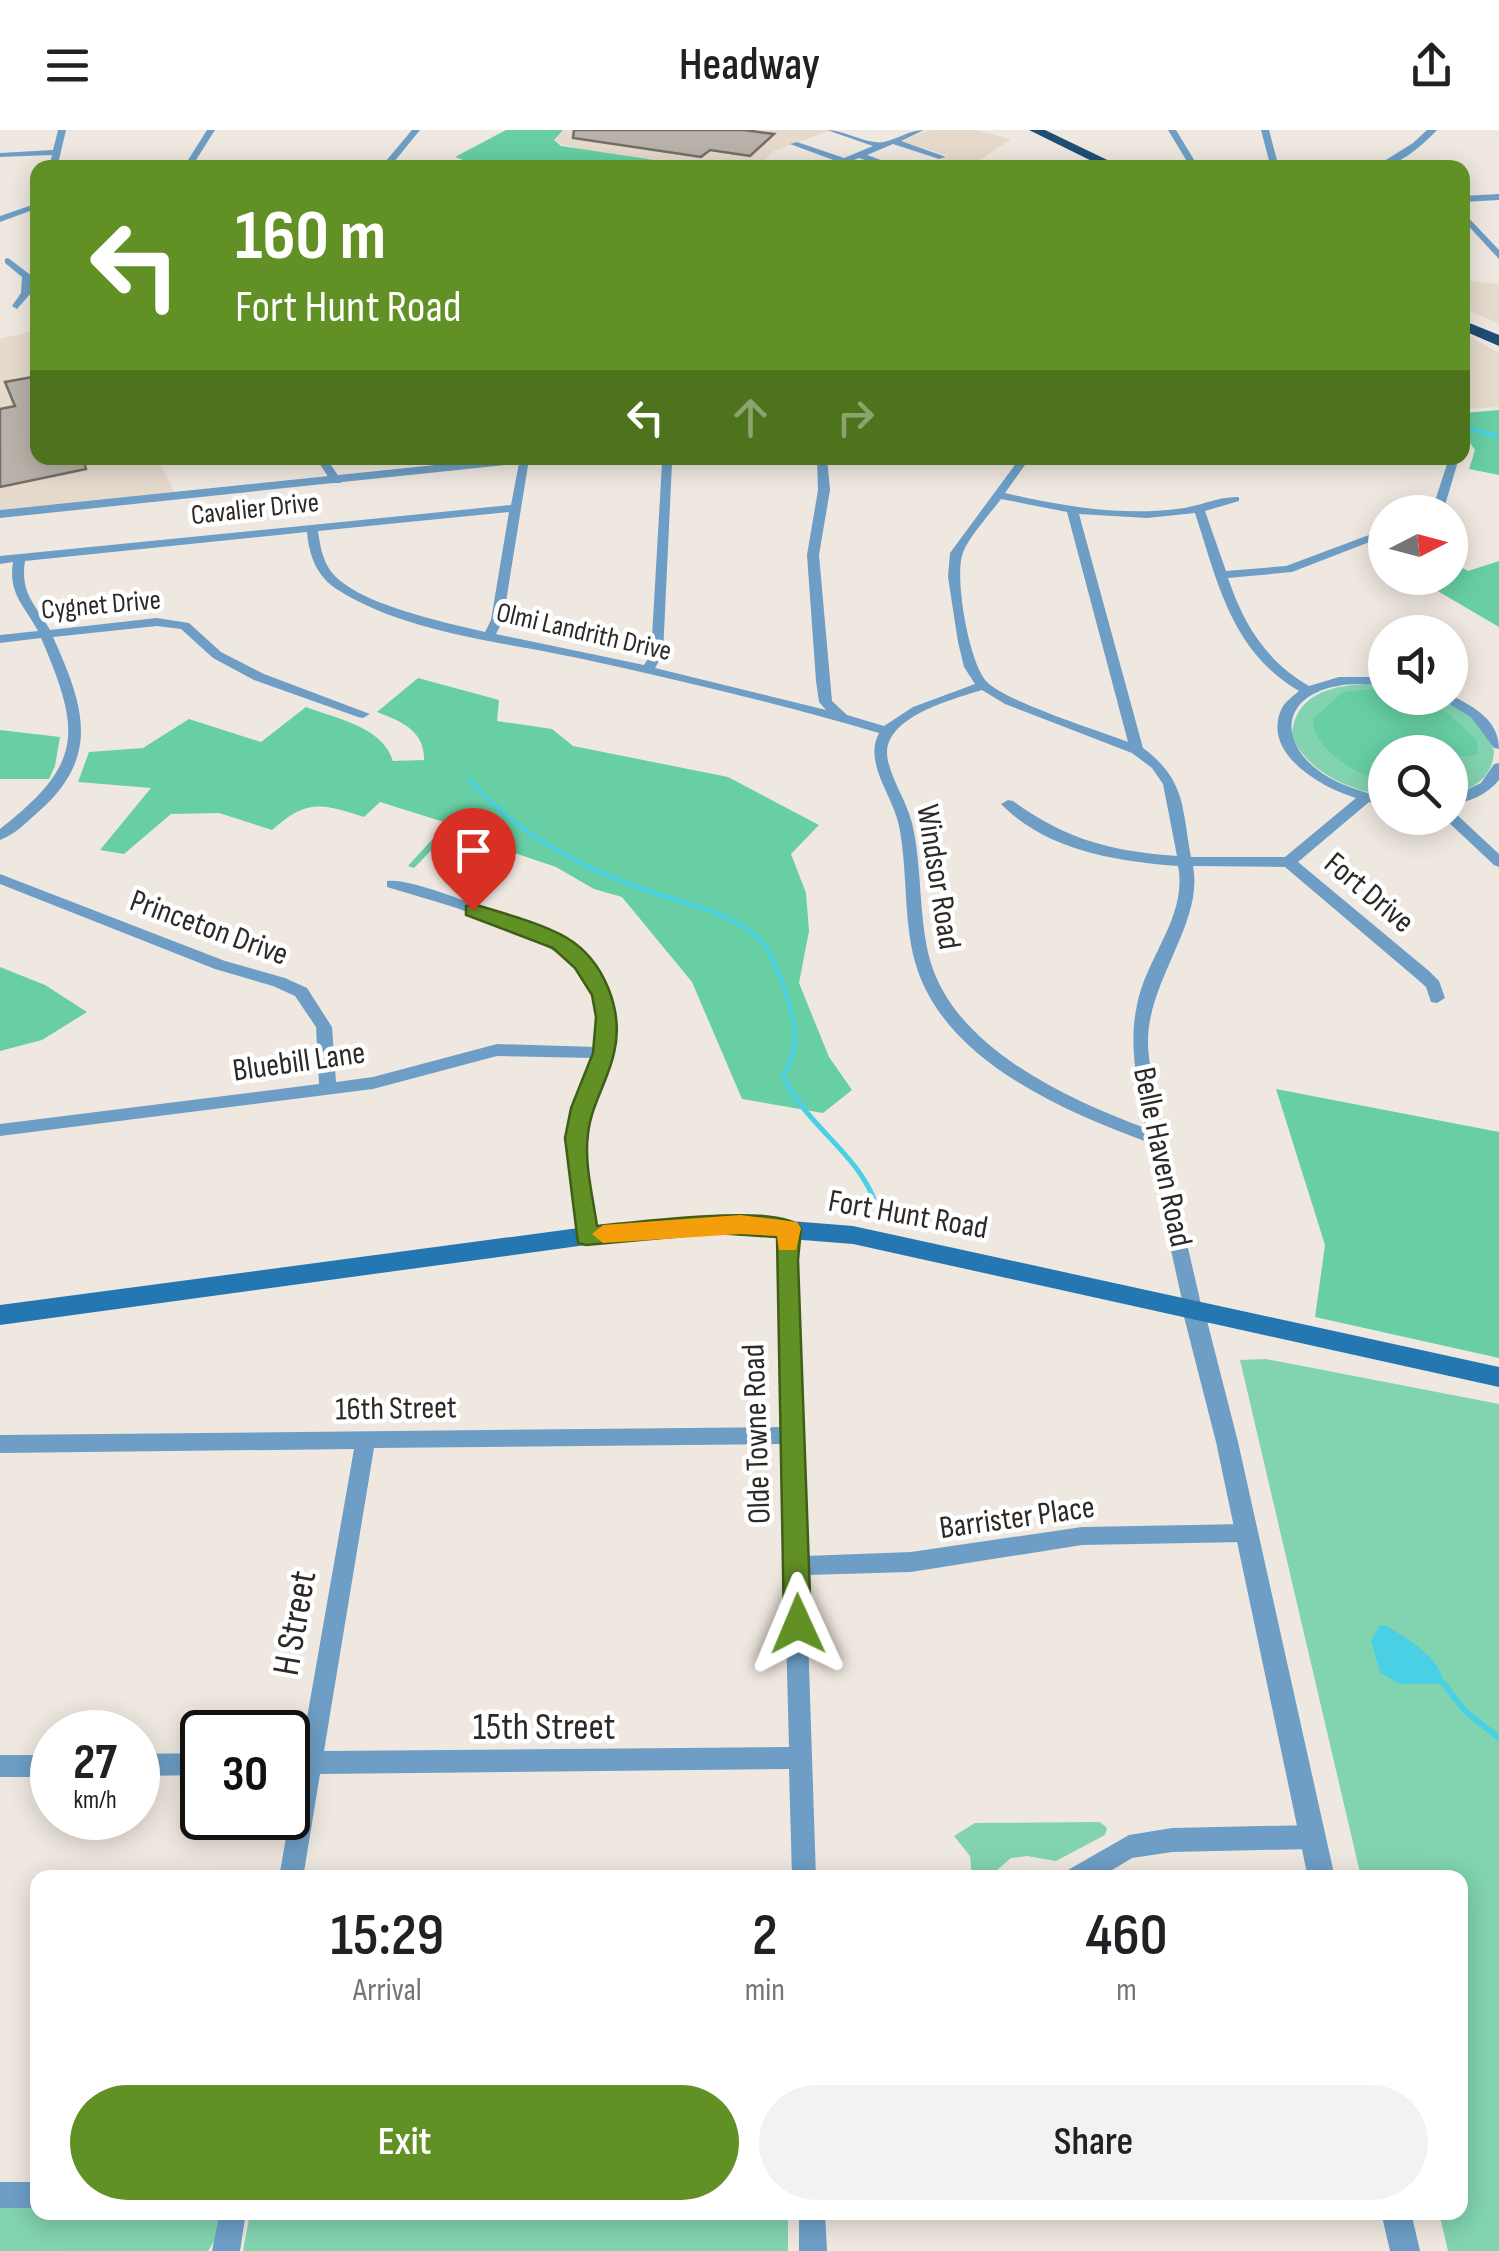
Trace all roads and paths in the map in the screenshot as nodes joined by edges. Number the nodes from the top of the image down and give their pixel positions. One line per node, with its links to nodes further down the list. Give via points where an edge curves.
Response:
1 (62, 130): 14 (street)
2 (211, 130): 19 (street)
3 (416, 130): 20 (street)
4 (831, 130): 13 (street)
5 (1035, 130): 24 (highway)
6 (1060, 130): 25 (highway)
7 (1172, 130): 26 (street)
8 (1264, 130): 27 (street)
9 (1432, 130): 28 (street)
10 (913, 131): 11 (street)
11 (894, 141): 13 (street); 17 (street)
12 (794, 144): 21 (street)
13 (881, 146): 16 (street)
14 (56, 152): 15 (street); 18 (street)
15 (0, 155)
16 (860, 155): 22 (street); 23 (street)
17 (942, 156)
18 (54, 160)
19 (191, 160)
20 (391, 160)
21 (841, 160)
22 (847, 160)
23 (875, 160)
24 (1113, 160)
25 (1116, 160)
26 (1190, 160)
27 (1273, 160)
28 (1391, 160)
29 (1499, 197): 30 (street)
30 (1470, 198)
31 (30, 209): 32 (street)
32 (0, 219)
33 (1470, 222): 34 (street)
34 (1499, 256)
35 (8, 261): 36 (street)
36 (30, 274)
37 (30, 281): 38 (street)
38 (17, 306)
39 (1470, 315): 41 (highway)
40 (1470, 328): 42 (highway)
41 (1499, 328)
42 (1499, 341)
43 (326, 465): 50 (street)
44 (470, 465): 50 (street)
45 (527, 465): 54 (street)
46 (668, 465): 66 (street, via 657,654)
47 (822, 465): 72 (street, via 813,556 822,681 826,702)
48 (1021, 465): 52 (street)
49 (1452, 465): 51 (street)
50 (336, 481): 57 (street)
51 (1442, 495)
52 (997, 496): 55 (street); 68 (street, via 963,540 954,567 970,667)
53 (1236, 499): 56 (street)
54 (515, 508): 58 (street, Cavalier Drive); 64 (street)
55 (1073, 512): 56 (street); 75 (street)
56 (1200, 512): 62 (street)
57 (0, 514)
58 (312, 528): 60 (street, Cavalier Drive); 64 (street, Olmi Landrith Drive, via 318,562 343,588)
59 (1368, 538): 62 (street, via 1288,569)
60 (18, 558): 61 (street, Cavalier Drive); 63 (street, via 15,587)
61 (0, 560)
62 (1223, 575): 69 (street, via 1258,656)
63 (46, 634): 65 (street, Cygnet Drive); 71 (street, Cygnet Drive, via 177,624 244,670); 82 (street, via 77,716 75,751 53,790)
64 (489, 635): 66 (street, Olmi Landrith Drive)
65 (0, 639)
66 (647, 671): 72 (street, Olmi Landrith Drive)
67 (1368, 681): 69 (street)
68 (983, 686): 73 (street, via 934,703); 75 (street, Belle Haven Road)
69 (1308, 691): 78 (street, via 1285,713 1283,740 1314,774)
70 (1468, 707): 74 (street, via 1482,713)
71 (363, 714)
72 (844, 719): 73 (street, Olmi Landrith Drive)
73 (887, 731): 92 (street, Windsor Road, via 881,762 903,812 920,950 938,996 972,1038 1019,1074)
74 (1499, 746)
75 (1137, 750): 83 (street, Belle Haven Road, via 1170,784)
76 (1498, 772): 77 (street)
77 (1468, 795)
78 (1365, 798): 79 (street); 84 (street, Fort Drive)
79 (1368, 799)
80 (1008, 804): 83 (street, via 1041,830 1080,847)
81 (1468, 833): 85 (street)
82 (0, 836)
83 (1186, 860): 84 (street); 92 (street, Belle Haven Road, via 1186,902 1142,1019 1141,1066)
84 (1288, 862): 88 (street, Fort Drive, via 1423,974)
85 (1499, 862)
86 (0, 879): 90 (street, Princeton Drive, via 301,992 324,1027)
87 (392, 884): 89 (street, via 534,931 573,953 602,995)
88 (1436, 998)
89 (604, 1053): 90 (street, Bluebill Lane, via 497,1050); 94 (street, via 577,1128)
90 (328, 1089): 91 (street, Bluebill Lane)
91 (0, 1130)
92 (1155, 1138): 95 (street, Belle Haven Road)
93 (789, 1228): 94 (main road, Fort Hunt Road, via 716,1224); 95 (main road, Fort Hunt Road, via 892,1241); 98 (street, Olde Towne Road)
94 (586, 1236): 96 (main road, Fort Hunt Road)
95 (1193, 1309): 97 (main road, Fort Hunt Road); 101 (street, Belle Haven Road)
96 (0, 1315)
97 (1499, 1378)
98 (792, 1434): 99 (street, 16th Street); 102 (street, Olde Towne Road)
99 (365, 1440): 100 (street, 16th Street); 103 (street, H Street)
100 (0, 1444)
101 (1246, 1533): 102 (street, Barrister Place, via 1082,1536 911,1562); 108 (street, Belle Haven Road)
102 (796, 1566): 104 (street, Olde Towne Road)
103 (310, 1710)
104 (800, 1758): 105 (street, 15th Street); 111 (street, Olde Towne Road)
105 (310, 1763)
106 (0, 1766): 107 (street)
107 (30, 1766)
108 (1313, 1838): 112 (street, via 1172,1840 1129,1847); 113 (street, Belle Haven Road)
109 (294, 1840): 110 (street, H Street)
110 (292, 1870)
111 (804, 1870)
112 (1090, 1870)
113 (1320, 1870)
114 (0, 2195): 115 (street)
115 (30, 2195)
116 (232, 2220): 119 (street)
117 (812, 2220): 120 (street)
118 (1398, 2220): 121 (street)
119 (226, 2251)
120 (813, 2251)
121 (1405, 2251)

